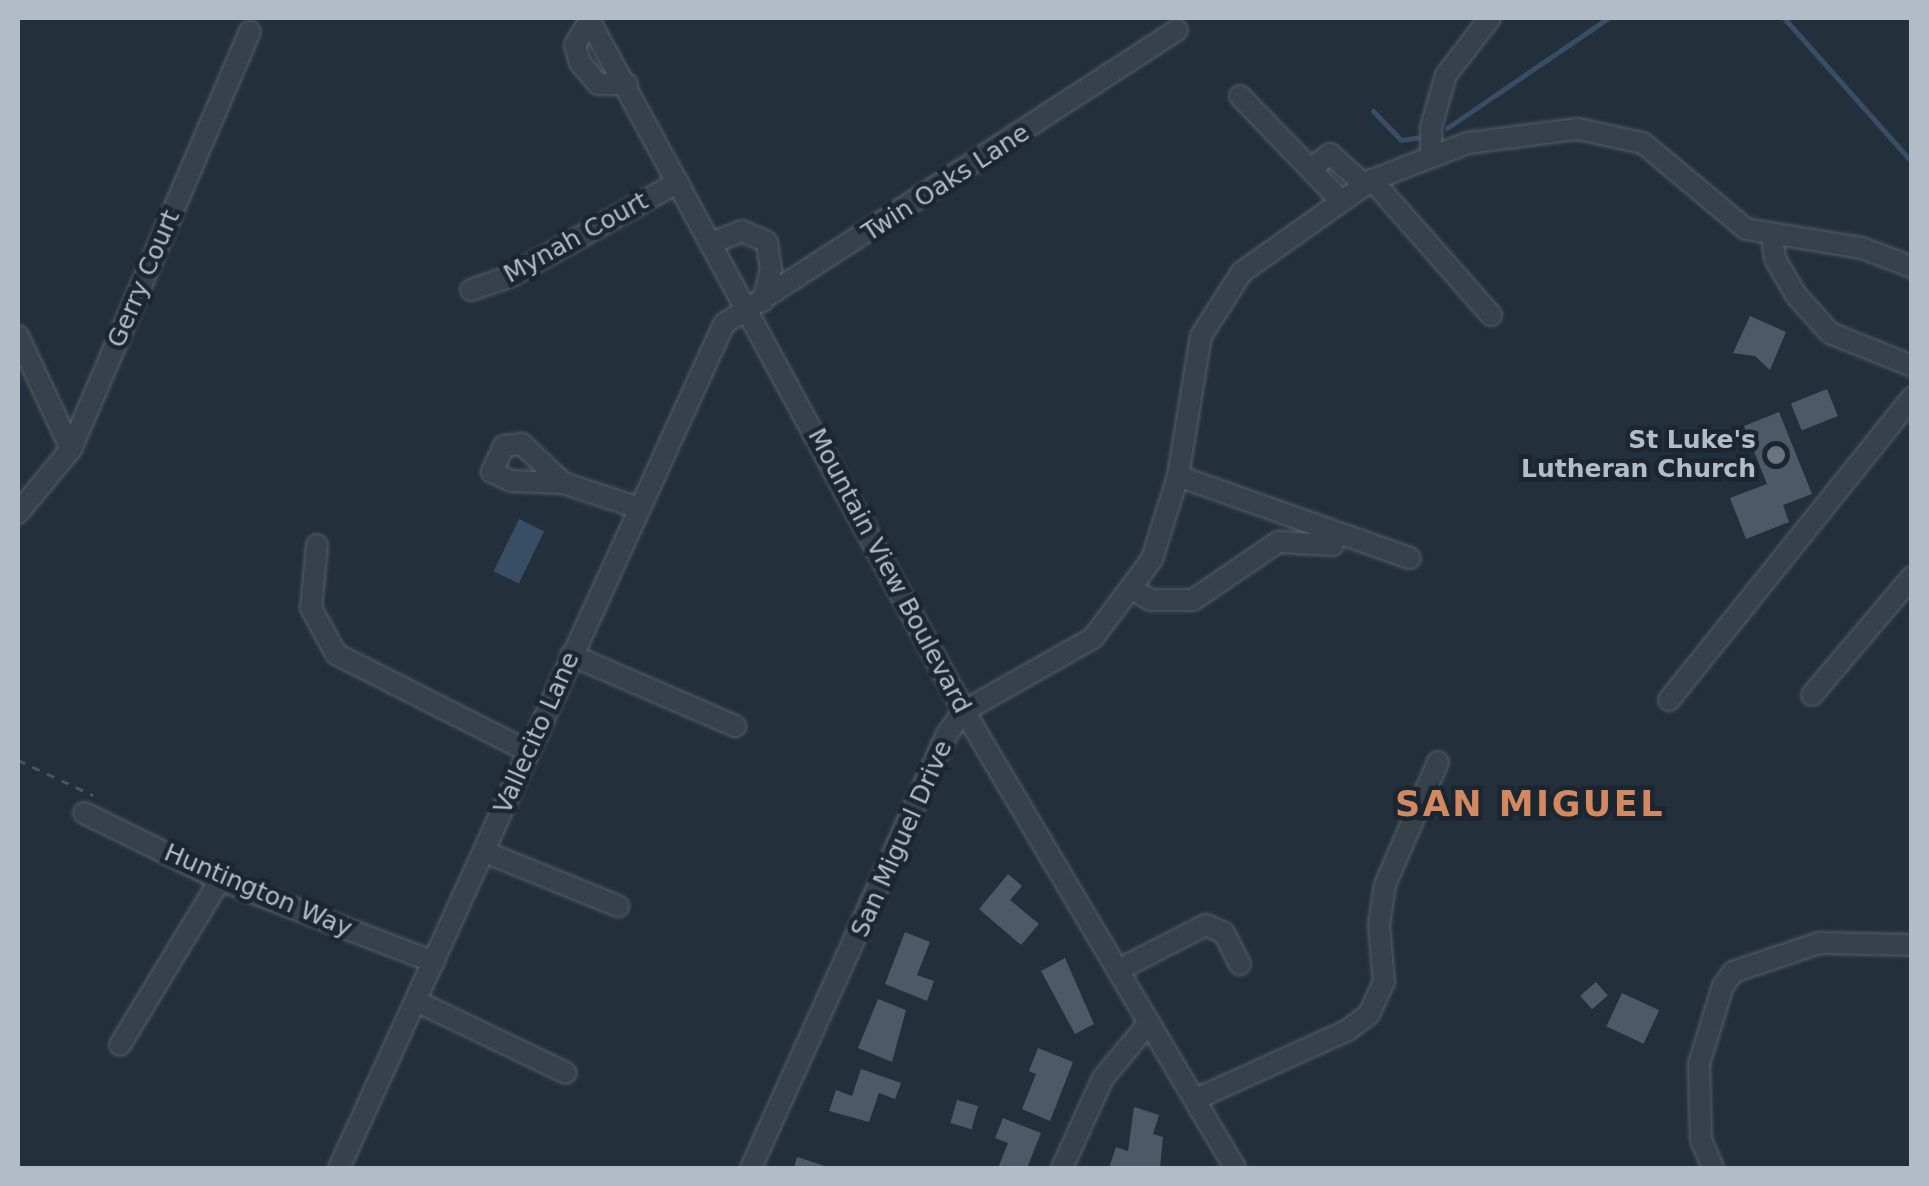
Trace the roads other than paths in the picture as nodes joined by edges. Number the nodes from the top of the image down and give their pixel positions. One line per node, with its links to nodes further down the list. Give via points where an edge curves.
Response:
1 (589, 18): 5 (street, Mountain View Boulevard); 5 (street, via 575,44 580,63 598,84)
2 (1490, 18): 7 (street, via 1446,74)
3 (1177, 30): 16 (street, Twin Oaks Lane)
4 (250, 32): 21 (street, Gerry Court)
5 (626, 84): 9 (street, Mountain View Boulevard)
6 (1240, 96): 8 (street)
7 (1431, 156): 10 (street, San Miguel Drive); 12 (street, San Miguel Drive, via 1534,132 1625,135 1657,152 1731,219)
8 (1312, 168): 10 (street, via 1330,154); 11 (street)
9 (678, 182): 13 (street, Mountain View Boulevard); 15 (street, Mynah Court, via 508,277)
10 (1368, 182): 11 (street, San Miguel Drive); 17 (street)
11 (1340, 200): 22 (street, San Miguel Drive, via 1242,272 1211,312 1201,336)
12 (1772, 237): 14 (street, San Miguel Drive, via 1862,248); 19 (street, via 1775,259 1796,296 1830,333)
13 (714, 242): 16 (street, Mountain View Boulevard); 16 (street, via 742,231 767,242 771,268)
14 (1912, 268)
15 (472, 290)
16 (755, 305): 24 (street, Vallecito Lane, via 724,324); 34 (street, Mountain View Boulevard)
17 (1491, 315)
18 (18, 336): 21 (street)
19 (1912, 366)
20 (1912, 398): 33 (street)
21 (72, 449): 25 (street, Gerry Court)
22 (1178, 476): 28 (street); 30 (street, San Miguel Drive, via 1152,559)
23 (563, 483): 24 (street)
24 (639, 508): 31 (street, Vallecito Lane)
25 (18, 513)
26 (1333, 544): 30 (street, via 1278,542 1193,600 1150,600)
27 (316, 545): 36 (street, via 311,608 336,654)
28 (1410, 558)
29 (1912, 576): 32 (street)
30 (1132, 588): 34 (street, San Miguel Drive, via 1093,638 1069,656)
31 (571, 655): 35 (street); 36 (street, Vallecito Lane)
32 (1812, 696)
33 (1669, 700)
34 (964, 711): 45 (street, Mountain View Boulevard); 52 (street, San Miguel Drive, via 947,734)
35 (734, 726)
36 (527, 751): 39 (street, Vallecito Lane)
37 (1438, 762): 50 (street, via 1385,885 1379,926 1384,982 1368,1014 1348,1030)
38 (92, 806): 40 (street, Huntington Way)
39 (484, 852): 41 (street); 43 (street, Vallecito Lane)
40 (220, 880): 43 (street, Huntington Way); 48 (street)
41 (618, 906)
42 (1912, 945): 55 (street, via 1819,942 1734,972 1722,986 1699,1064 1701,1140)
43 (434, 962): 46 (street, Vallecito Lane)
44 (1240, 964): 45 (street, via 1233,944 1212,924)
45 (1118, 970): 47 (street, Mountain View Boulevard)
46 (416, 1001): 49 (street); 51 (street, Vallecito Lane)
47 (1150, 1023): 50 (street, Mountain View Boulevard); 53 (street, via 1126,1043 1103,1078)
48 (120, 1045)
49 (566, 1073)
50 (1196, 1099): 54 (street, Mountain View Boulevard)
51 (340, 1168)
52 (751, 1168)
53 (1062, 1168)
54 (1235, 1168)
55 (1713, 1168)

